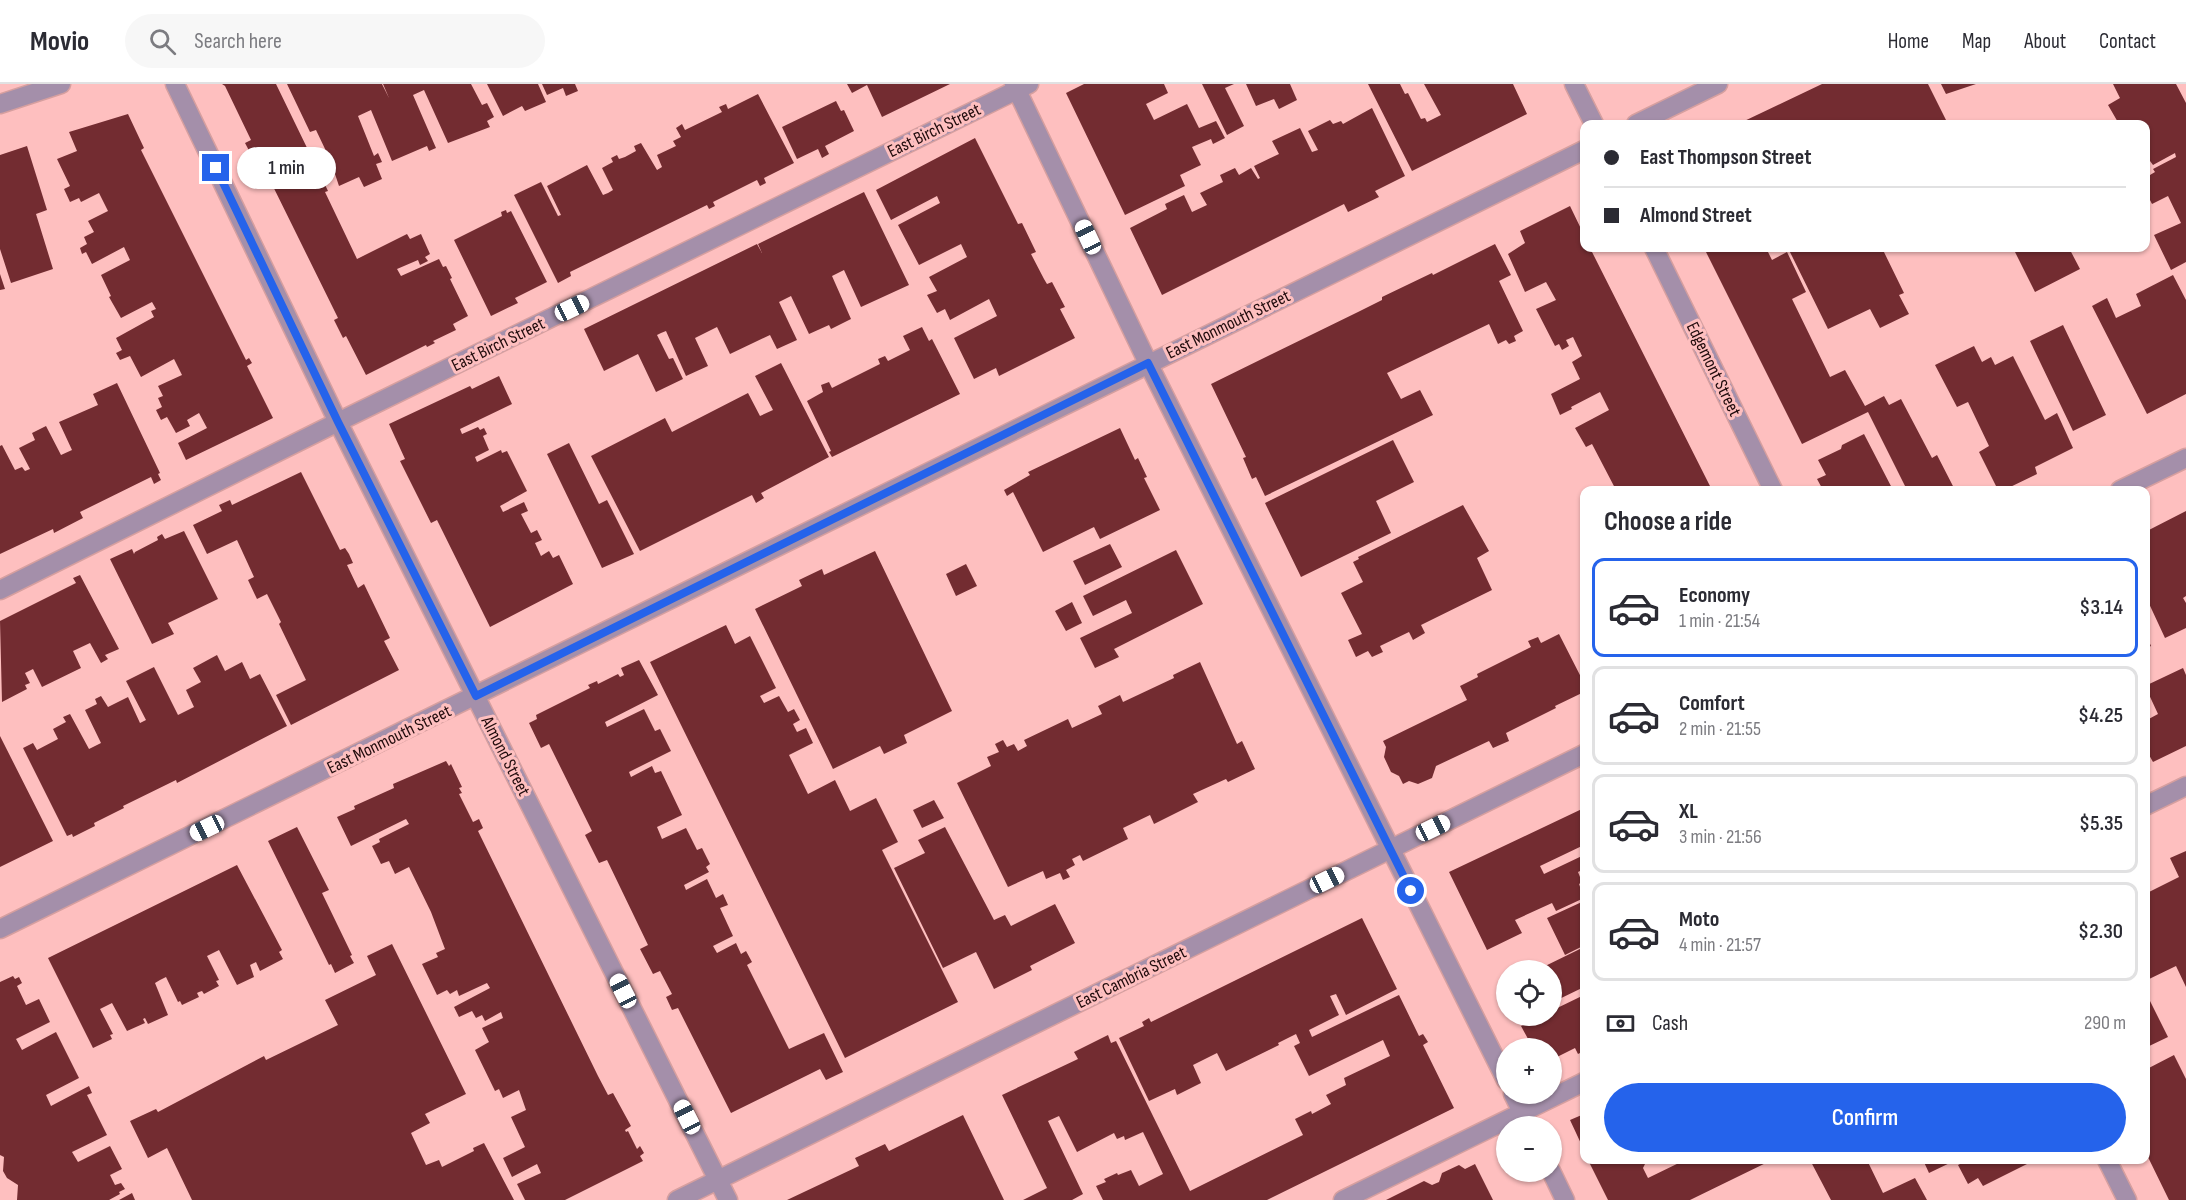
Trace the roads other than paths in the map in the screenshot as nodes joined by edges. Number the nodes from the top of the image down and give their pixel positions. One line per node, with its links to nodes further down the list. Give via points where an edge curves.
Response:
1 (61, 84): 6 (street)
2 (176, 84): 12 (street, Almond Street)
3 (1574, 84): 7 (street)
4 (1718, 84): 8 (street)
5 (1020, 86): 11 (street); 12 (street, East Birch Street)
6 (0, 104)
7 (1592, 120)
8 (1644, 120)
9 (1580, 152): 11 (street, East Monmouth Street)
10 (1656, 252): 14 (street, Edgemont Street)
11 (1148, 363): 17 (street, East Monmouth Street); 21 (street)
12 (338, 422): 16 (street, East Birch Street); 17 (street, Almond Street)
13 (2186, 458): 15 (street)
14 (1771, 486)
15 (2128, 486)
16 (0, 590)
17 (476, 696): 22 (street, East Monmouth Street); 28 (street, Almond Street)
18 (1580, 756): 21 (street, East Cambria Street)
19 (2186, 786): 20 (street)
20 (2150, 804)
21 (1390, 849): 23 (street); 28 (street, East Cambria Street)
22 (0, 929)
23 (1496, 1060)
24 (1580, 1085): 25 (street)
25 (1531, 1116)
26 (1496, 1132): 32 (street)
27 (2109, 1164): 34 (street)
28 (718, 1180): 30 (street, East Cambria Street); 31 (street, Almond Street)
29 (1556, 1182): 33 (street)
30 (677, 1200)
31 (728, 1200)
32 (1344, 1200)
33 (1565, 1200)
34 (2127, 1200)

